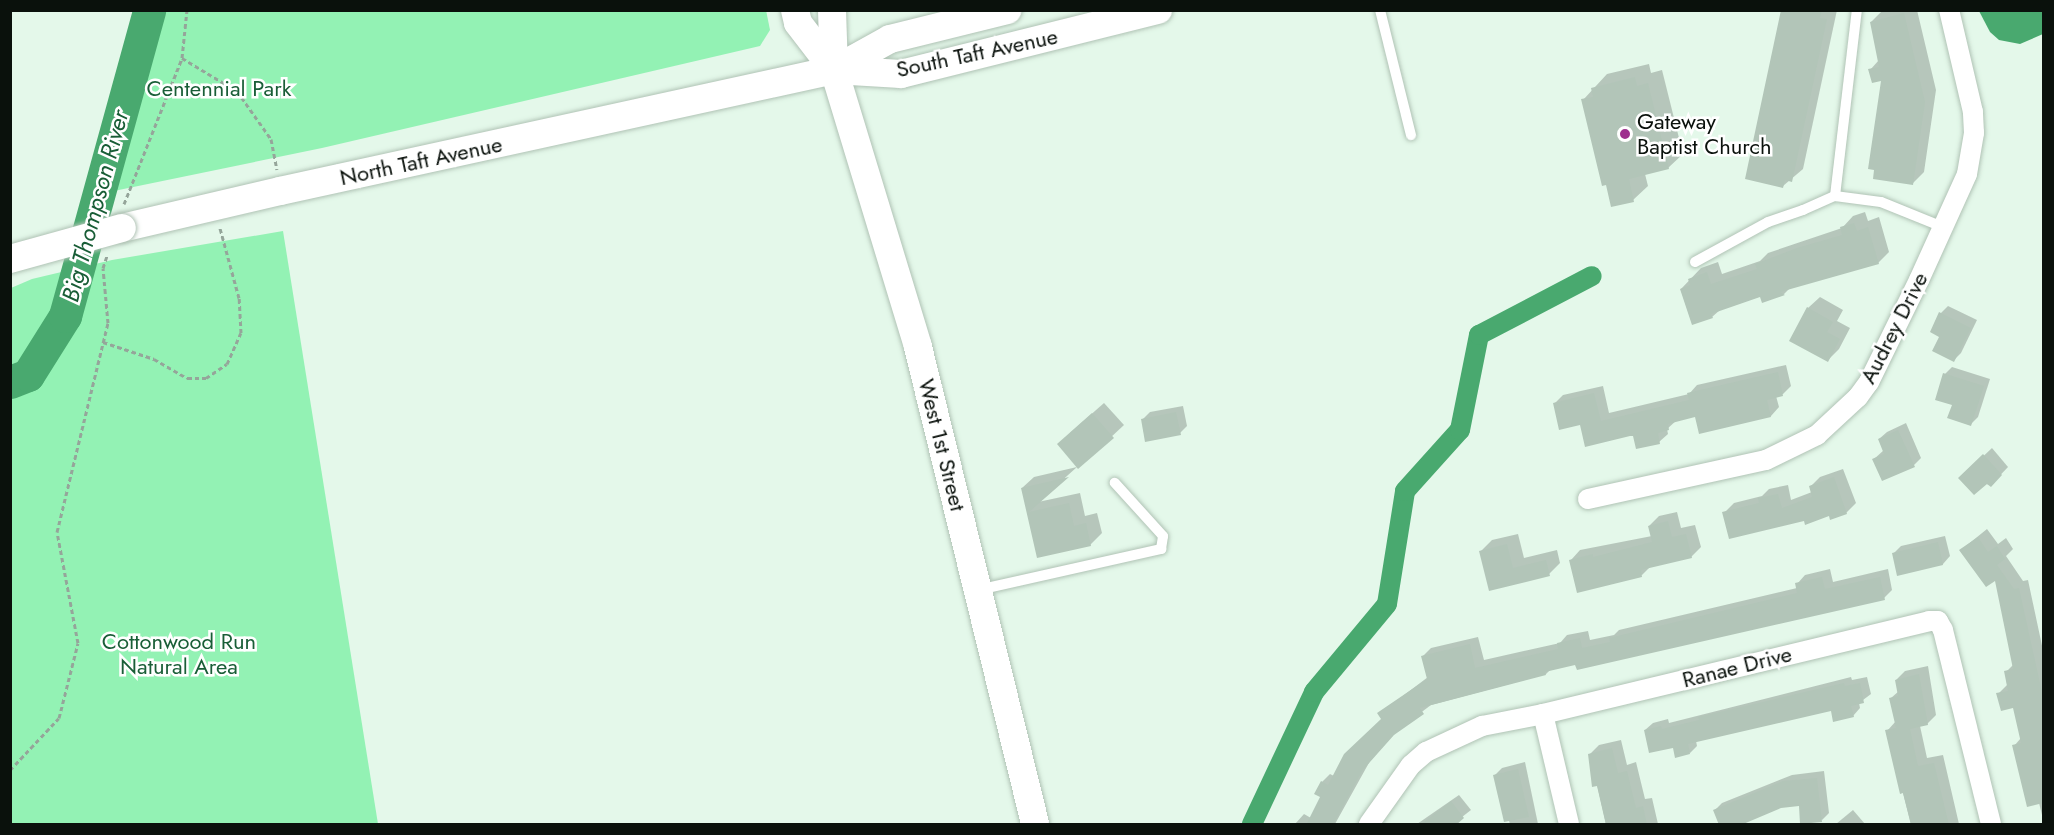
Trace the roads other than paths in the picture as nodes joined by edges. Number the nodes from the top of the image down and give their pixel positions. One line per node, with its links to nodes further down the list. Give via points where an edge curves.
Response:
1 (795, 10): 8 (main road, West 1st Street, via 798,23)
2 (832, 10): 8 (main road, West 1st Street)
3 (1007, 10): 8 (main road, South Taft Avenue, via 890,39)
4 (1158, 10): 8 (main road, South Taft Avenue, via 901,74)
5 (1380, 10): 9 (lane)
6 (1857, 10): 10 (lane)
7 (1949, 10): 11 (street, Audrey Drive, via 1973,112 1974,133 1967,174)
8 (834, 70): 12 (main road, North Taft Avenue, bridge, via 214,206); 16 (main road, West 1st Street, via 918,347)
9 (1411, 135)
10 (1835, 196): 11 (lane, via 1881,202); 13 (lane, via 1768,222)
11 (1943, 227): 15 (street, Audrey Drive, via 1869,382 1817,435 1766,460)
12 (10, 259)
13 (1695, 262)
14 (1115, 483): 16 (lane, via 1163,536 1161,549)
15 (1588, 499)
16 (977, 590): 18 (main road, West 1st Street)
17 (1544, 714): 19 (street, Ranae Drive, via 1482,726 1426,752 1396,783); 20 (street); 21 (street, Ranae Drive, via 1938,621)
18 (1035, 825)
19 (1369, 825)
20 (1569, 825)
21 (1991, 825)

